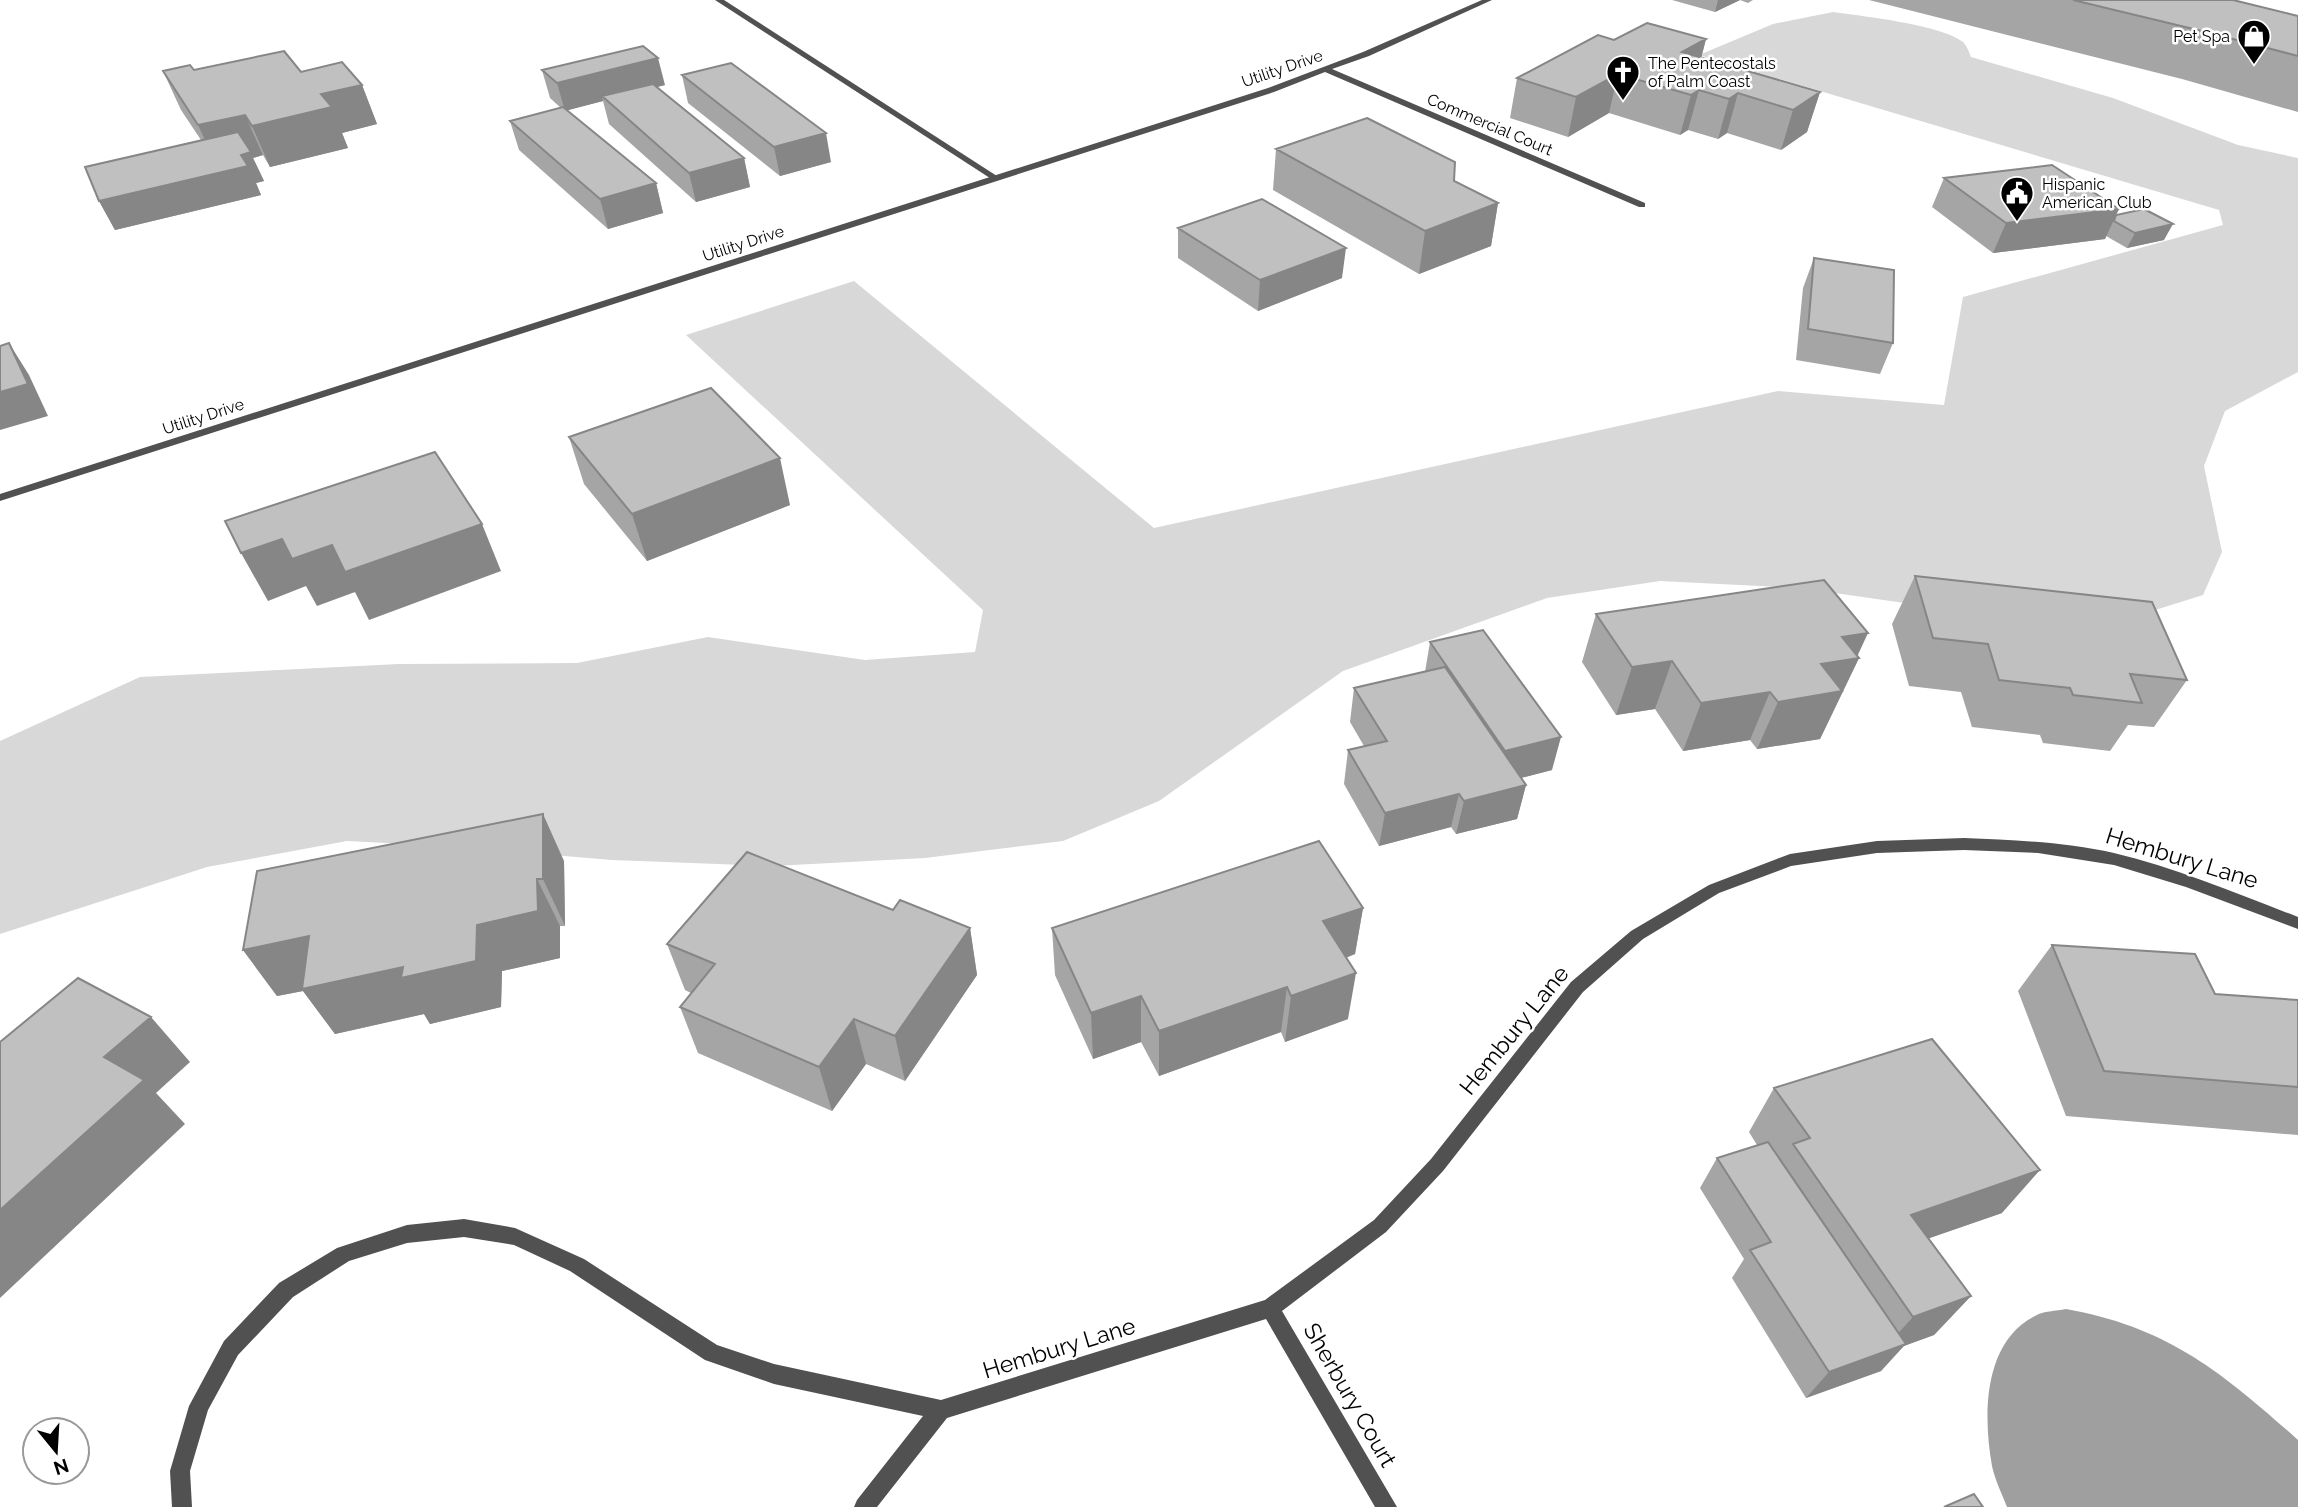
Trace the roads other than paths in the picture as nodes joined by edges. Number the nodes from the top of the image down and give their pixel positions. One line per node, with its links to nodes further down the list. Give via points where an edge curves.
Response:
1 (719, 0): 4 (street)
2 (1488, 0): 3 (street, Utility Drive)
3 (1327, 70): 4 (street, Utility Drive); 5 (street, Commercial Court)
4 (996, 178): 6 (street, Utility Drive)
5 (1642, 205)
6 (0, 498)
7 (2298, 923): 8 (street, Hembury Lane, via 2114,859 2038,846 1877,846 1790,860 1714,889 1637,935 1577,987 1437,1165 1380,1227)
8 (1270, 1308): 9 (street, Hembury Lane); 12 (street, Sherbury Court)
9 (942, 1410): 10 (street, Hembury Lane, via 774,1374 712,1353 577,1265 515,1237 464,1228 407,1234 344,1254 286,1290 231,1348 199,1406 180,1471); 11 (street)
10 (182, 1507)
11 (864, 1507)
12 (1387, 1507)

